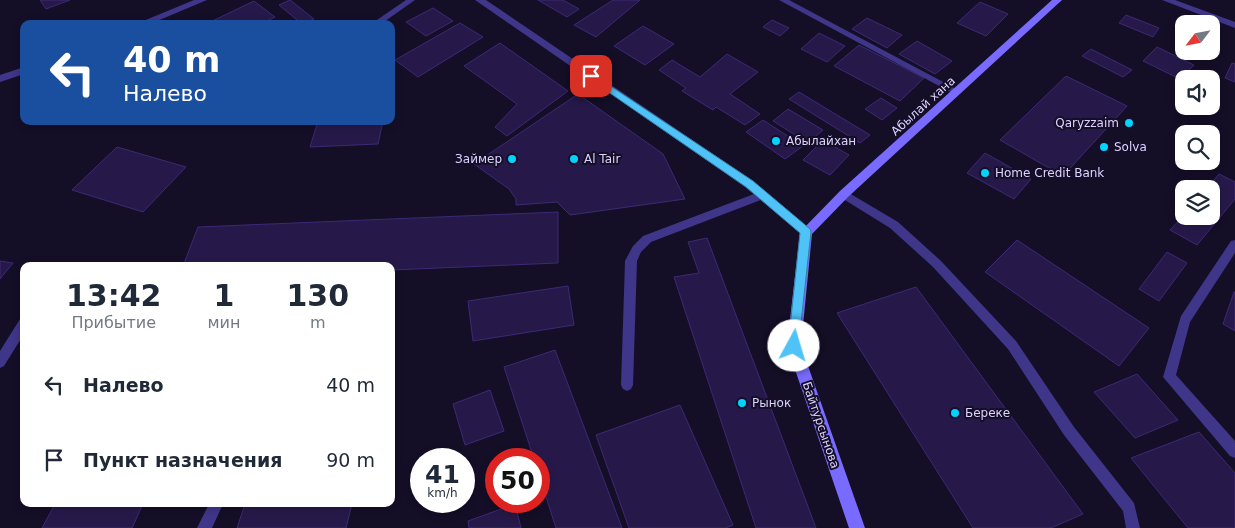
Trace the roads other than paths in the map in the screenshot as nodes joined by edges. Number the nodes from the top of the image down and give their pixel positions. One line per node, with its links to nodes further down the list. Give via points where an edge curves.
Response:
1 (202, 0): 7 (street)
2 (411, 0): 8 (lane)
3 (480, 0): 14 (street)
4 (783, 0): 12 (lane)
5 (1057, 0): 12 (main road, Абылай хана)
6 (1167, 0): 9 (street)
7 (151, 20)
8 (381, 20)
9 (1235, 25)
10 (20, 72): 11 (street)
11 (0, 79)
12 (957, 92): 13 (main road, Абылай хана)
13 (844, 194): 15 (main road, Абылай хана); 24 (lane, via 894,225 938,264 1012,345 1069,431 1129,508)
14 (762, 195): 15 (street); 19 (lane, via 647,239 637,249 631,261)
15 (806, 232): 23 (main road, Байтурсынова, via 794,346)
16 (1235, 244): 20 (lane, via 1185,320 1169,377)
17 (20, 330): 18 (lane)
18 (0, 362)
19 (626, 385)
20 (1235, 451)
21 (214, 507): 22 (lane)
22 (204, 528)
23 (857, 528)
24 (1133, 528)

